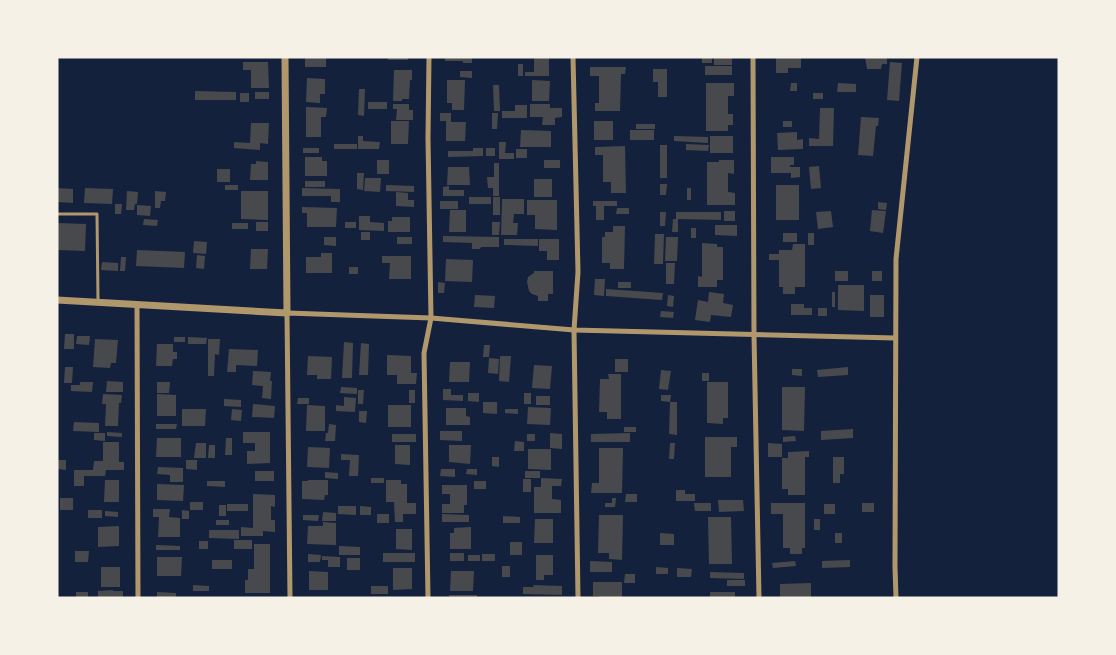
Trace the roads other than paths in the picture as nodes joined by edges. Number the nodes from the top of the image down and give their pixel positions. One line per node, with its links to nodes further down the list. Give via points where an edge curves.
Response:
1 (285, 57): 10 (street)
2 (429, 57): 11 (street)
3 (573, 57): 12 (street, via 578,272)
4 (753, 57): 13 (street)
5 (917, 57): 14 (street, via 896,259)
6 (57, 214): 8 (lane, via 97,214)
7 (57, 300): 8 (street)
8 (98, 302): 9 (street)
9 (137, 304): 10 (street); 15 (street)
10 (287, 313): 11 (street); 16 (street)
11 (431, 318): 12 (street); 17 (street, via 424,353)
12 (574, 330): 13 (street); 18 (street)
13 (754, 335): 14 (street); 19 (street)
14 (895, 338): 20 (street)
15 (138, 598)
16 (290, 598)
17 (428, 598)
18 (578, 598)
19 (759, 598)
20 (897, 598)

